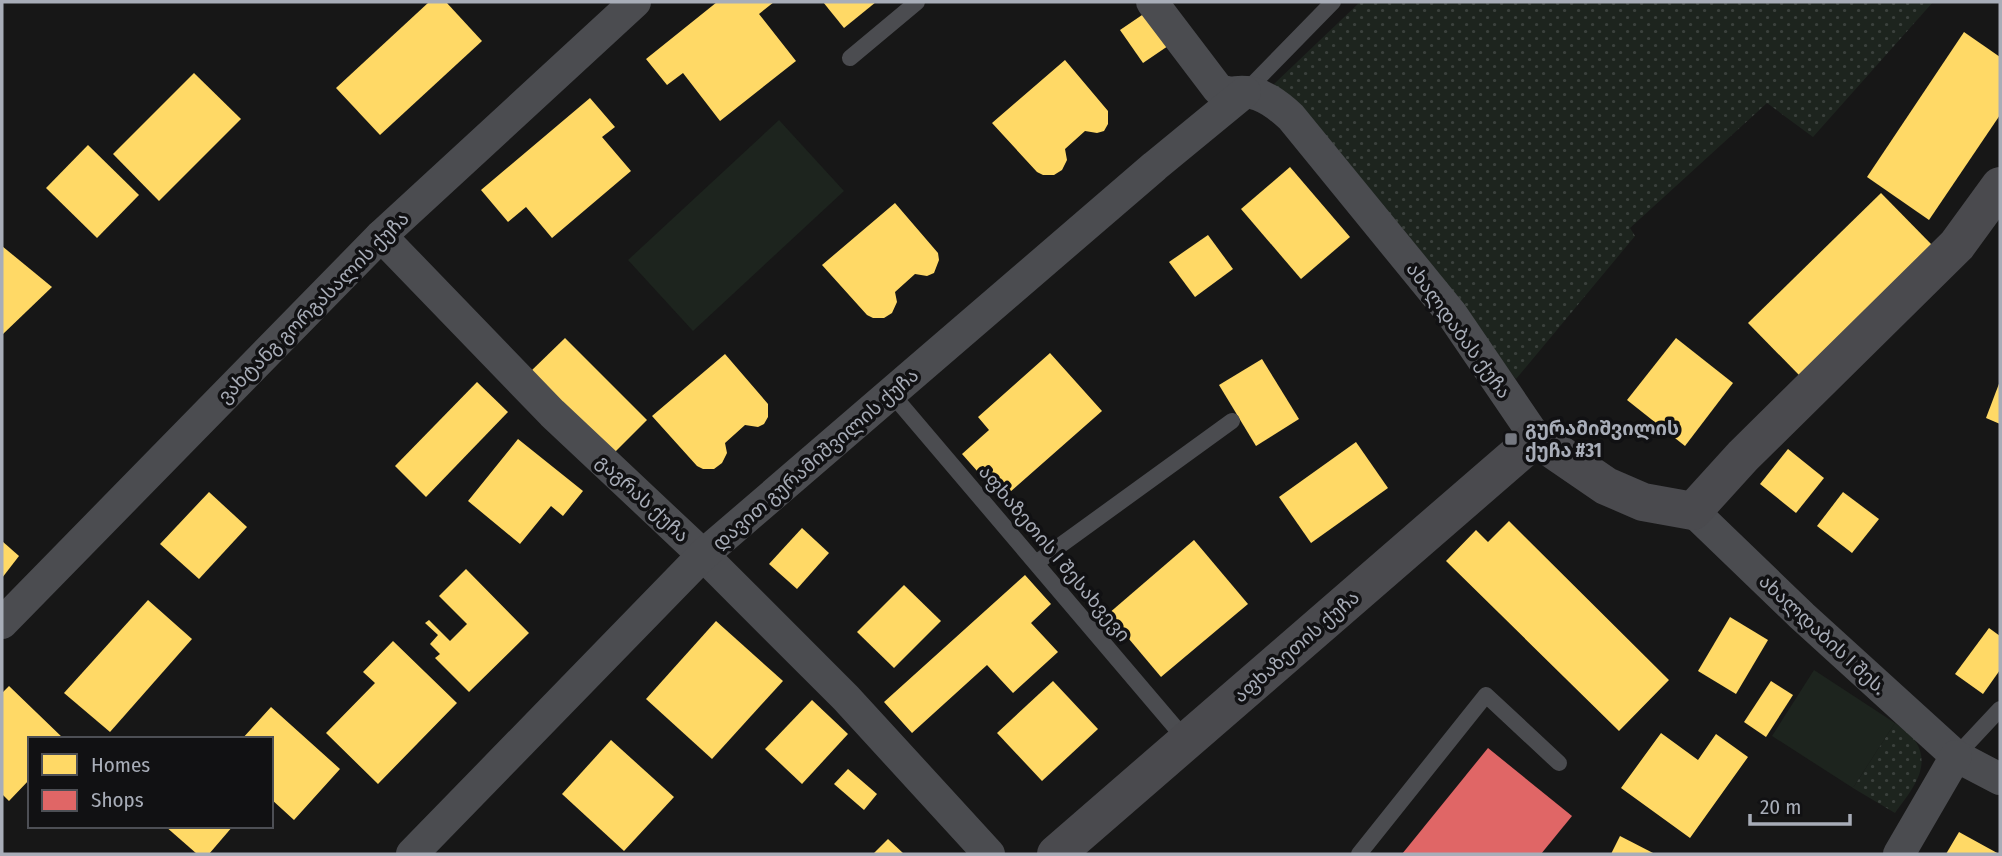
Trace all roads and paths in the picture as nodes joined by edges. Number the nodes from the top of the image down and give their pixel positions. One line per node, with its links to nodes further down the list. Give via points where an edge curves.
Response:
1 (635, 2): 8 (street, ვახტანგ გორგასალის ქუჩა)
2 (917, 2): 5 (lane)
3 (1152, 2): 6 (street, ახალდაბას ქუჩა, via 1218,89 1228,94)
4 (1333, 2): 6 (lane)
5 (850, 58)
6 (1245, 92): 9 (street, დავით გურამიშვილის ქუჩა); 11 (street, ახალდაბას ქუჩა, via 1277,104 1291,117 1451,313)
7 (2000, 186): 12 (street, via 1957,245)
8 (381, 236): 13 (street, გაგრას ქუჩა, via 552,413); 15 (street, ვახტანგ გორგასალის ქუჩა)
9 (891, 393): 13 (street, დავით გურამიშვილის ქუჩა); 14 (lane, აფხაზეთის I შესახვევი)
10 (1232, 421): 14 (lane)
11 (1536, 438): 12 (street, ახალდაბას ქუჩა, via 1606,486 1643,502); 17 (street, აფხაზეთის ქუჩა)
12 (1693, 511): 18 (street, ახალდაბის I შეს.)
13 (703, 555): 21 (street, დავით გურამიშვილის ქუჩა); 22 (street, გაგრას ქუჩა, via 846,698)
14 (1036, 563): 17 (lane, აფხაზეთის I შესახვევი)
15 (2, 623)
16 (2000, 709): 18 (lane)
17 (1186, 740): 23 (street, აფხაზეთის ქუჩა)
18 (1956, 756): 20 (street); 25 (street)
19 (1559, 763): 24 (lane, via 1486,695)
20 (2000, 779)
21 (412, 854)
22 (989, 854)
23 (1056, 854)
24 (1359, 854)
25 (1899, 854)

